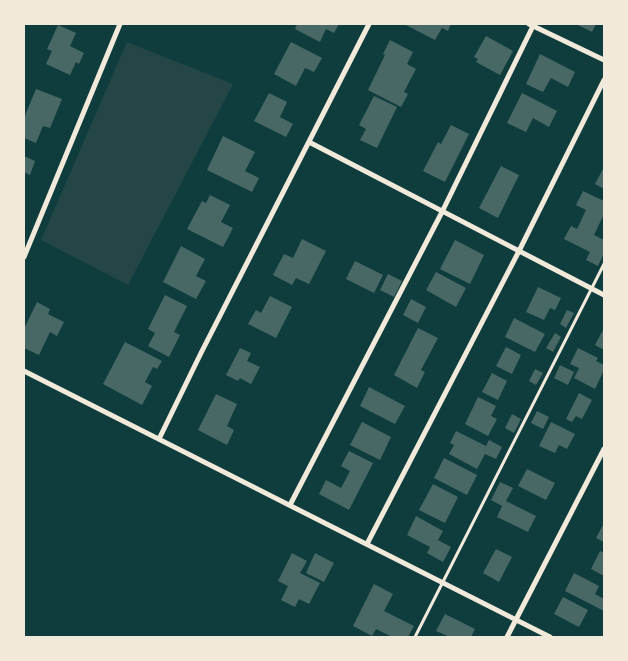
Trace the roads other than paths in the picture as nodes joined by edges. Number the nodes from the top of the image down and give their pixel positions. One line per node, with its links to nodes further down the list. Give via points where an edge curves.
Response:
1 (120, 24): 9 (street)
2 (370, 24): 6 (street)
3 (531, 25): 4 (street); 7 (street)
4 (604, 60)
5 (604, 80): 8 (street)
6 (309, 142): 7 (street); 14 (street)
7 (442, 212): 8 (street); 16 (street)
8 (519, 251): 11 (street); 17 (street)
9 (24, 257)
10 (604, 264): 11 (lane)
11 (592, 289): 12 (street); 18 (lane)
12 (604, 295)
13 (24, 371): 14 (street)
14 (159, 439): 16 (street)
15 (604, 449): 19 (street)
16 (290, 505): 17 (street)
17 (367, 544): 18 (street)
18 (442, 582): 19 (street); 20 (lane)
19 (516, 620): 21 (street); 22 (street)
20 (416, 637)
21 (507, 637)
22 (550, 637)

